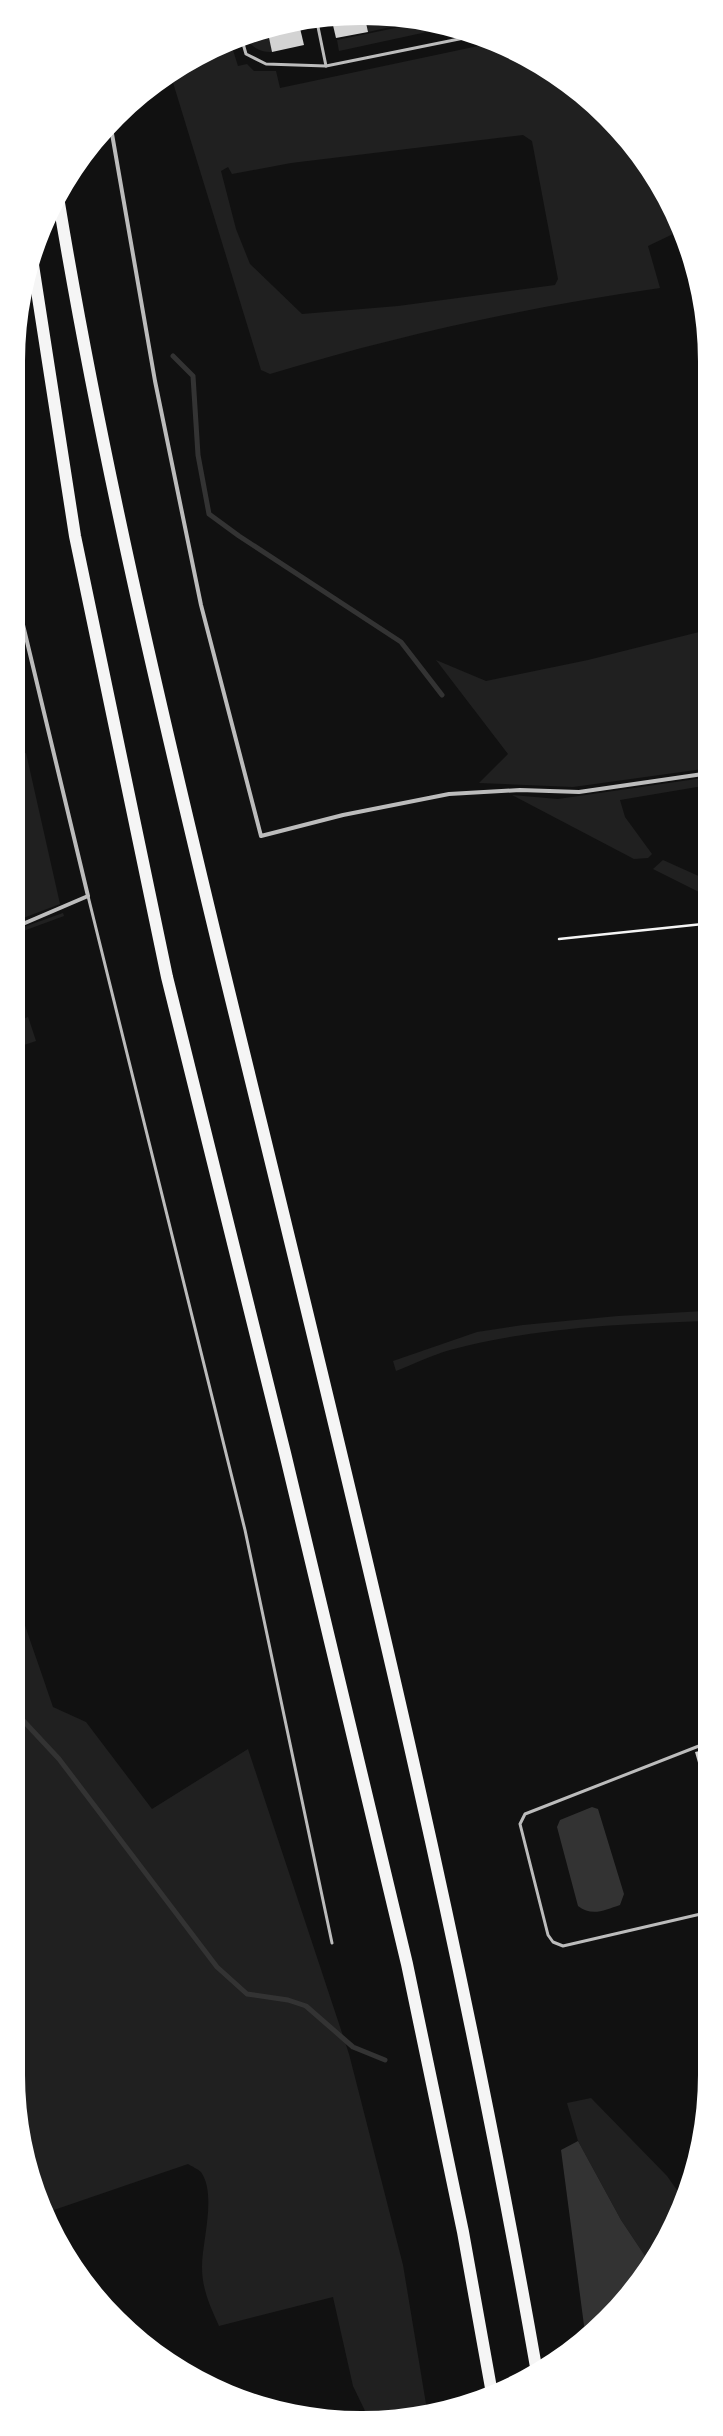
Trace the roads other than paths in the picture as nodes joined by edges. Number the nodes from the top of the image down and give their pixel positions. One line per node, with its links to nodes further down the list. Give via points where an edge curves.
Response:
1 (318, 28): 4 (lane)
2 (458, 39): 4 (lane)
3 (244, 47): 4 (lane, via 246,54 266,64)
4 (326, 66)
5 (112, 136): 9 (street, via 155,381 201,605 261,836 343,815 449,794 520,790 579,792)
6 (61, 212): 15 (highway, via 93,397 189,830 422,1795 512,2228)
7 (35, 278): 16 (highway, via 75,536 166,970 407,1964 463,2232)
8 (25, 633): 10 (street)
9 (698, 775)
10 (88, 896): 11 (street); 14 (lane, via 245,1530)
11 (25, 923)
12 (698, 1746): 13 (lane, via 525,1814 520,1824 548,1935 558,1944 563,1946)
13 (698, 1916)
14 (332, 1943)
15 (535, 2363)
16 (490, 2385)

